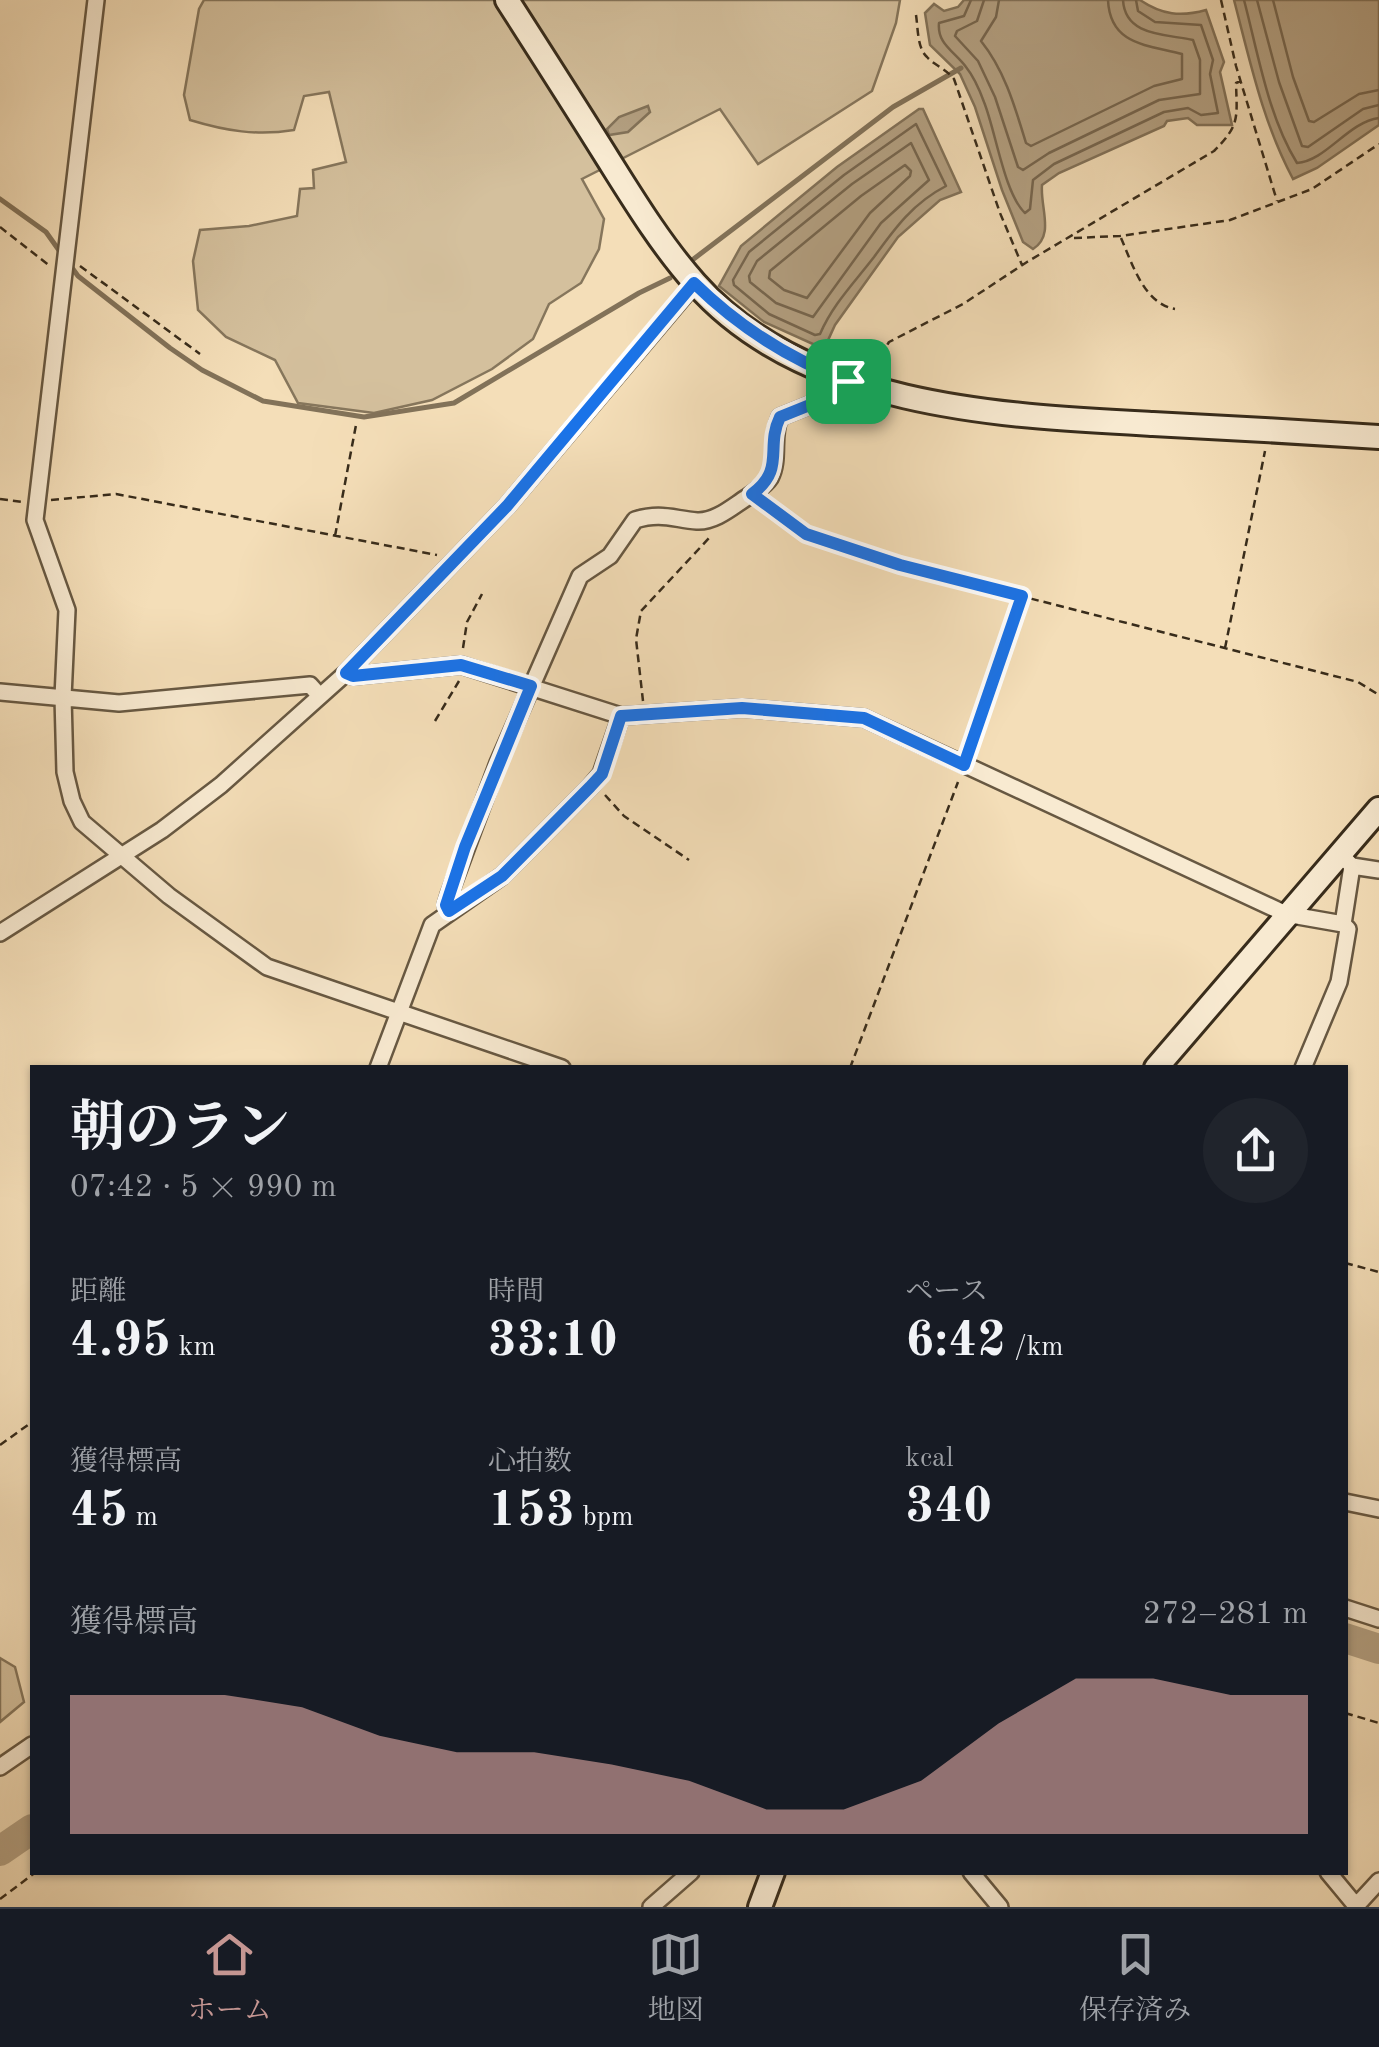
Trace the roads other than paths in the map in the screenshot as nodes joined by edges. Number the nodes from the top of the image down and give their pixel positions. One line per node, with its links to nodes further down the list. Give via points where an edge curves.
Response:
1 (96, 0): 10 (street, via 35,520 67,610)
2 (507, 0): 3 (main road)
3 (694, 283): 4 (main road, via 781,350); 6 (street, via 458,561)
4 (856, 383): 5 (main road, via 1030,417); 7 (street, via 780,417 770,479 726,512 698,521 636,520 610,556 580,576)
5 (1379, 437)
6 (346, 673): 7 (street, via 461,665); 9 (street)
7 (531, 686): 11 (street); 16 (street, via 465,847)
8 (0, 692): 10 (street)
9 (320, 695): 10 (street, via 310,686 119,703); 13 (street, via 221,785)
10 (63, 697): 13 (street, via 72,801 82,822)
11 (621, 716): 16 (street, via 602,774 502,876); 17 (street, via 742,708 864,718)
12 (1379, 808): 14 (main road)
13 (124, 856): 19 (street); 20 (street, via 268,967)
14 (1346, 859): 15 (street); 17 (main road); 18 (street)
15 (1379, 870)
16 (449, 911): 20 (street, via 432,925)
17 (1286, 914): 18 (street); 23 (main road)
18 (1344, 924): 24 (street, via 1340,982)
19 (0, 933)
20 (400, 1010): 21 (street); 22 (street)
21 (379, 1065)
22 (554, 1065)
23 (1159, 1065)
24 (1303, 1065)
25 (1348, 1503): 26 (street)
26 (1379, 1509)
27 (1348, 1609): 28 (street)
28 (1379, 1619)
29 (30, 1745): 30 (street)
30 (0, 1767)
31 (687, 1875): 37 (street)
32 (773, 1875): 38 (main road)
33 (973, 1875): 39 (street)
34 (1330, 1875): 36 (street)
35 (1379, 1881): 36 (street)
36 (1356, 1906)
37 (651, 1907)
38 (760, 1907)
39 (1000, 1907)

